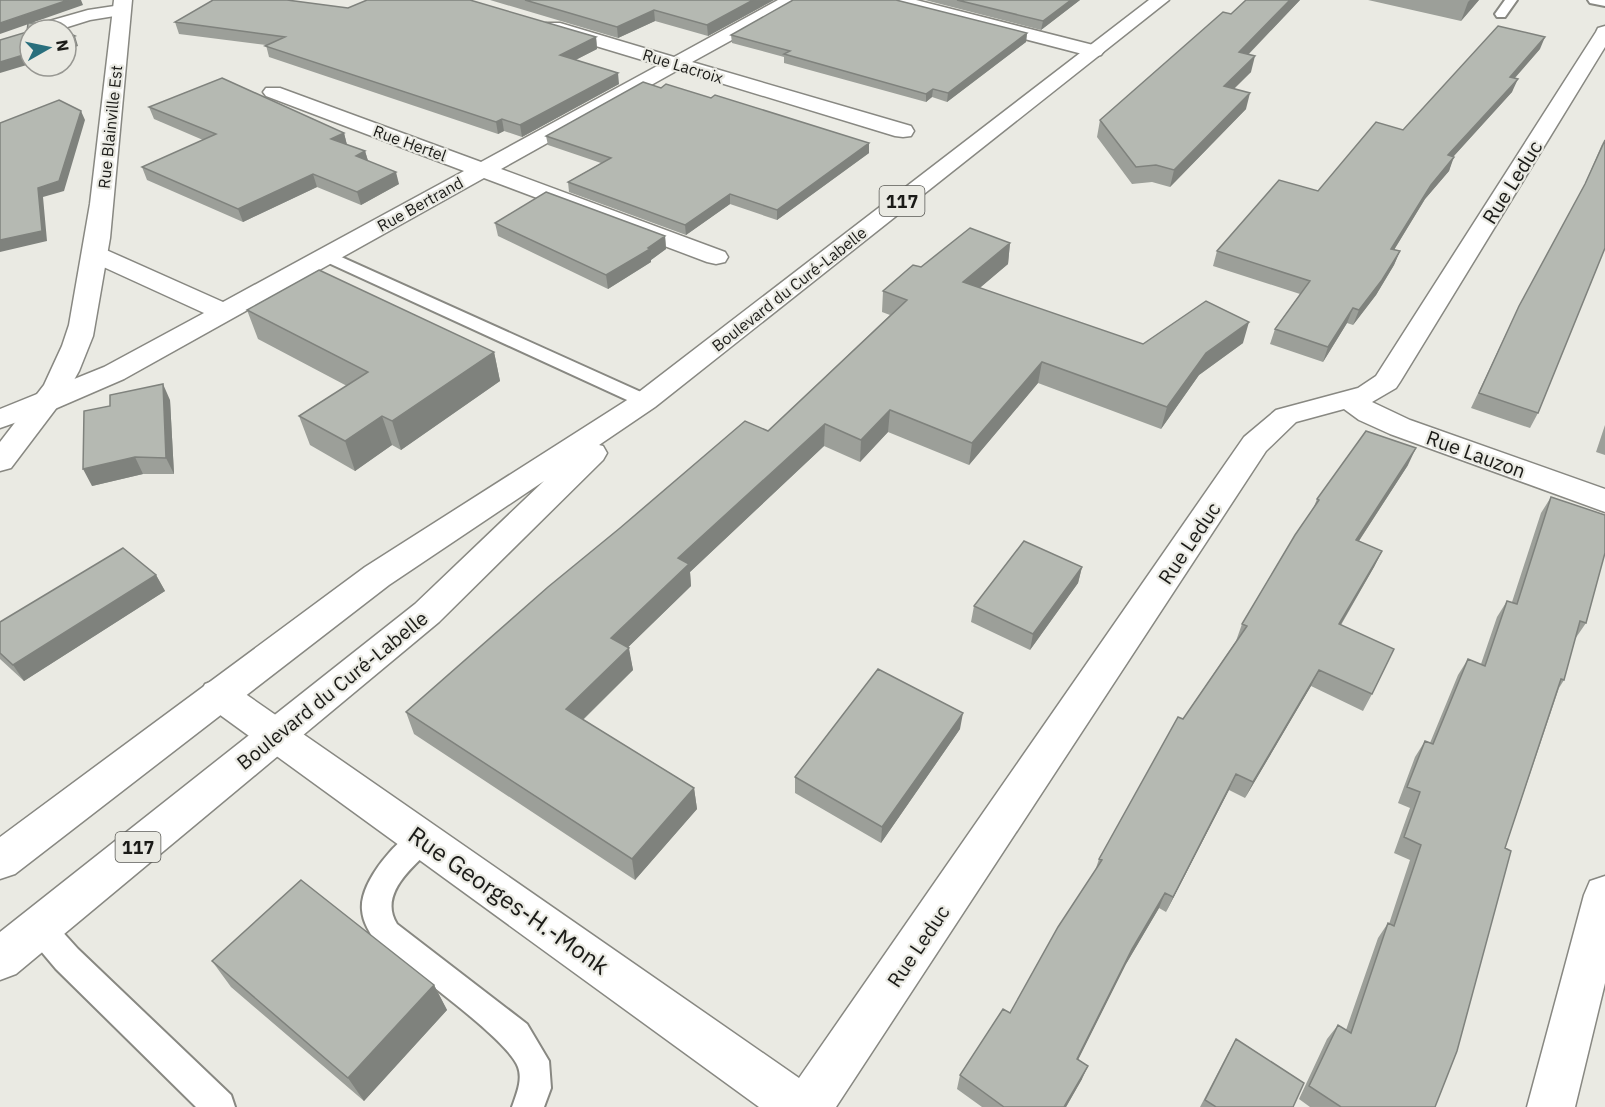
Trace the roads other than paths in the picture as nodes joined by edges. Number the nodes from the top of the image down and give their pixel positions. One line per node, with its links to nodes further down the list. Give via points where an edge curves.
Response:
1 (791, 0): 13 (street, Rue Bertrand)
2 (895, 0): 12 (street)
3 (1160, 0): 12 (street, Boulevard du Curé-Labelle / 117)
4 (1511, 0): 8 (lane)
5 (1594, 0): 6 (lane)
6 (1605, 2)
7 (122, 5): 9 (street); 17 (street, Rue Blainville Est)
8 (1502, 14)
9 (78, 18)
10 (534, 22): 13 (street, Rue Lacroix)
11 (1605, 32): 21 (street, Rue Leduc, via 1386,382)
12 (1094, 51): 22 (street, Boulevard du Curé-Labelle / 117)
13 (674, 64): 15 (street, Rue Lacroix); 16 (street, Rue Bertrand)
14 (273, 92): 16 (street, Rue Hertel)
15 (903, 131)
16 (483, 170): 18 (street, Rue Bertrand); 19 (street, Rue Hertel)
17 (95, 254): 20 (street); 23 (street, Rue Blainville Est, via 76,345)
18 (328, 256): 20 (street, Rue Bertrand); 22 (lane)
19 (716, 257)
20 (224, 312): 23 (street, Rue Bertrand, via 114,373)
21 (1350, 400): 26 (street, Rue Lauzon, via 1369,414 1400,427); 37 (street, Rue Leduc, via 1286,416 1256,444)
22 (645, 401): 27 (street, Boulevard du Curé-Labelle / 117, via 377,576); 28 (street, Boulevard du Curé-Labelle / 117, via 427,613)
23 (47, 402): 24 (street, Rue Bertrand); 25 (street, Rue Blainville Est)
24 (0, 419)
25 (0, 461)
26 (1605, 501)
27 (218, 694): 28 (street, Rue Georges-H.-Monk); 30 (street, Boulevard du Curé-Labelle / 117)
28 (276, 735): 29 (street, Rue Georges-H.-Monk); 32 (street, Boulevard du Curé-Labelle / 117)
29 (423, 838): 35 (lane, via 383,882 376,917 387,934 516,1035 533,1060 535,1072 535,1088); 36 (street, Rue Georges-H.-Monk)
30 (0, 861)
31 (1605, 895): 38 (street)
32 (39, 927): 33 (street, Boulevard du Curé-Labelle / 117); 34 (lane)
33 (0, 958)
34 (219, 1107)
35 (528, 1107)
36 (799, 1107)
37 (808, 1107)
38 (1551, 1107)

